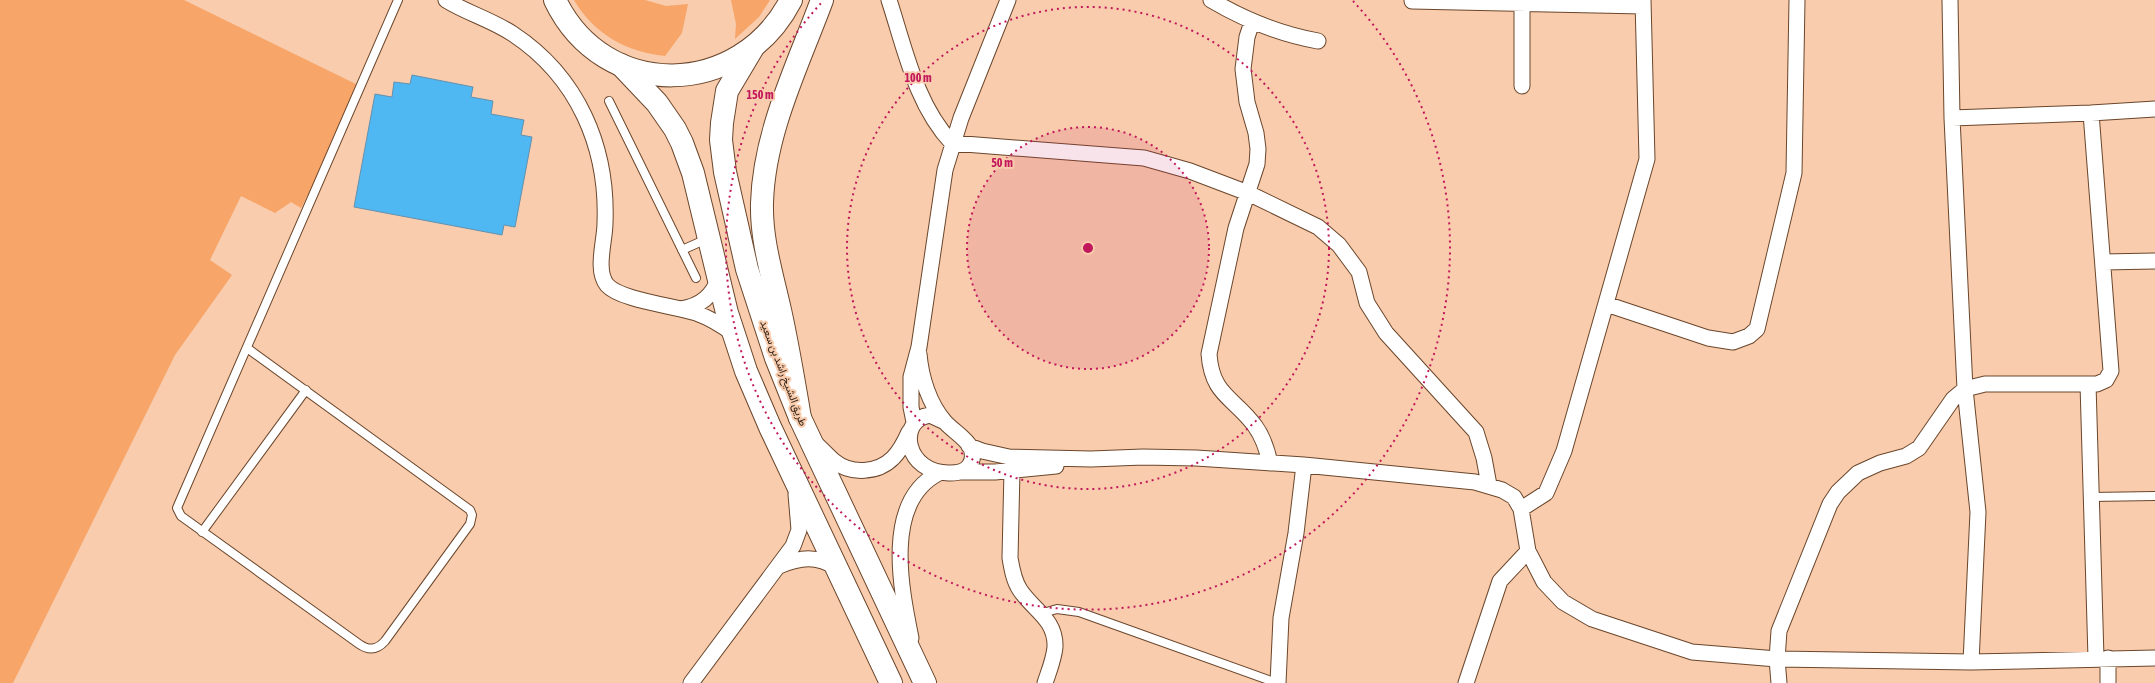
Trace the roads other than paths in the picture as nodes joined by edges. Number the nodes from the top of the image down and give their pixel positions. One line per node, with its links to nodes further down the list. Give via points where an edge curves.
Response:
1 (398, 0): 35 (lane)
2 (446, 0): 32 (street, via 500,27 527,44 552,66 569,86 589,127 601,171 606,216 601,269 604,281 620,294)
3 (555, 0): 17 (main road, via 580,37 592,48)
4 (791, 0): 16 (main road, via 775,26)
5 (822, 0): 39 (main road, via 778,118 768,155 762,203 766,251 788,346)
6 (889, 0): 23 (street, via 926,109)
7 (1008, 0): 23 (street)
8 (1211, 0): 14 (street)
9 (1797, 0): 31 (street, via 1794,173 1757,329 1749,336 1733,342 1708,338)
10 (1950, 0): 22 (street)
11 (1412, 1): 13 (street)
12 (1643, 3): 13 (street); 31 (street, via 1647,159)
13 (1522, 4): 18 (street)
14 (1252, 22): 15 (street, via 1284,34); 24 (street, via 1245,53 1244,86 1258,148 1257,164)
15 (1318, 41)
16 (752, 49): 17 (main road, via 722,66 689,75 654,74); 39 (main road, طريق الشيخ راشد بن سعيد, via 727,91 722,124 722,156 752,284 776,358)
17 (621, 65): 25 (main road, via 650,95 675,130 688,158)
18 (1522, 86)
19 (609, 101): 26 (lane)
20 (2155, 109): 21 (street)
21 (2091, 114): 22 (street); 28 (street)
22 (1952, 118): 37 (street)
23 (952, 144): 24 (street, via 1144,158 1190,171); 34 (street, via 940,196)
24 (1248, 193): 45 (street, via 1232,246 1210,344 1210,365 1217,385 1260,434); 51 (street, via 1318,227 1339,245 1359,272 1367,303 1386,333 1476,432)
25 (709, 238): 26 (lane); 30 (main road)
26 (682, 250): 29 (lane)
27 (2155, 261): 28 (street)
28 (2103, 262): 36 (street, via 2111,371 2103,383)
29 (696, 278)
30 (719, 278): 32 (street, via 705,300); 33 (main road)
31 (1606, 304): 54 (street, via 1564,451 1546,493)
32 (680, 309): 33 (street, via 710,319)
33 (735, 336): 50 (main road, via 758,399)
34 (919, 347): 40 (street, via 926,386); 41 (street, via 911,377)
35 (247, 348): 38 (lane); 55 (lane, via 178,504 178,513)
36 (2088, 384): 37 (street, via 1984,384); 53 (street)
37 (1966, 389): 62 (street, via 1953,399 1919,448 1906,456 1864,470 1838,492 1830,504 1783,618); 64 (street, via 1978,512)
38 (306, 390): 55 (lane); 55 (lane, via 467,507 472,515 470,524 385,641 376,648 364,647)
39 (800, 418): 42 (main road, طريق الشيخ راشد بن سعيد)
40 (945, 422): 41 (street, via 930,415 919,418); 43 (street)
41 (913, 425): 42 (street, via 892,459 869,470 860,471 835,462); 49 (street, via 910,446 915,458)
42 (810, 438): 63 (main road, طريق الشيخ راشد بن سعيد)
43 (969, 446): 44 (street, via 1009,457); 48 (street, via 972,450 972,461)
44 (1091, 459): 45 (street, via 1170,457); 47 (street)
45 (1270, 463): 46 (street)
46 (1304, 465): 51 (street); 69 (street, via 1296,533 1281,618)
47 (1012, 470): 48 (street); 59 (street, via 1012,570 1020,590)
48 (961, 472): 49 (street)
49 (939, 474): 63 (street, via 923,483 912,497 901,545 902,592)
50 (796, 479): 57 (street, via 800,530); 58 (main road)
51 (1489, 485): 54 (street, via 1514,497)
52 (2155, 496): 53 (lane)
53 (2091, 497): 60 (street)
54 (1521, 509): 56 (street)
55 (202, 532)
56 (1528, 551): 62 (street, via 1544,582 1563,602 1592,619 1692,652); 70 (street, via 1500,581)
57 (780, 566): 58 (street, via 805,558 822,560); 65 (street)
58 (837, 568): 66 (main road)
59 (1043, 613): 68 (street, via 1052,629 1055,647); 69 (lane, via 1057,609 1079,612)
60 (2102, 658): 61 (street); 64 (street); 72 (street)
61 (2155, 658)
62 (1776, 659): 64 (street); 71 (street)
63 (915, 661): 67 (main road, طريق الشيخ راشد بن سعيد)
64 (1971, 662)
65 (690, 683)
66 (891, 683)
67 (925, 683)
68 (1045, 683)
69 (1277, 683)
70 (1466, 683)
71 (1779, 683)
72 (2108, 683)

